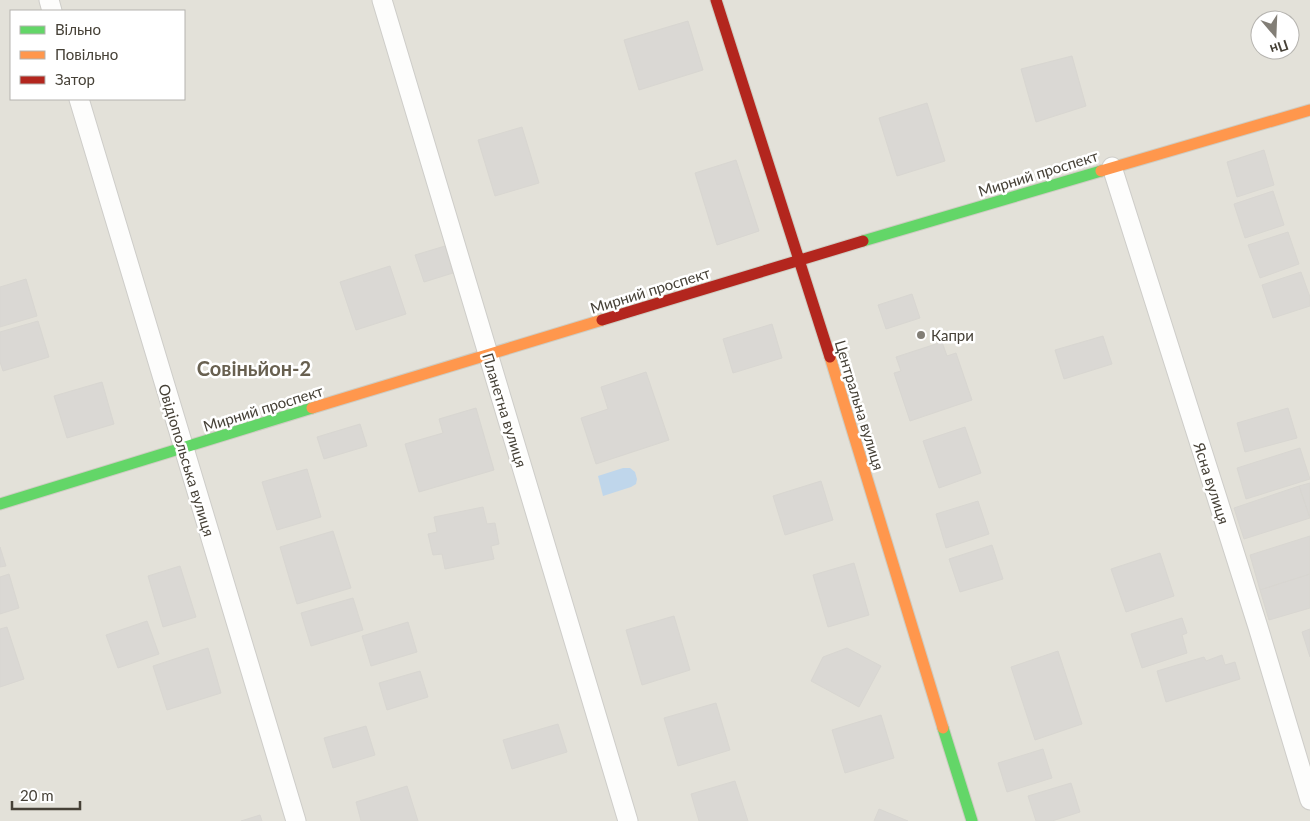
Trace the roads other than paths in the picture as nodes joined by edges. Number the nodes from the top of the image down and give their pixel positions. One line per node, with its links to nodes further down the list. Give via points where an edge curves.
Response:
1 (382, 0): 7 (street, Планетна вулиця)
2 (716, 0): 6 (street, Центральна вулиця)
3 (79, 100): 8 (street, Овідіопольська вулиця)
4 (1310, 110): 5 (street, Мирний проспект)
5 (1112, 167): 6 (street, Мирний проспект); 10 (street, Ясна вулиця)
6 (800, 260): 7 (street, Мирний проспект); 13 (street, Центральна вулиця)
7 (489, 356): 8 (street, Мирний проспект); 12 (street, Планетна вулиця)
8 (184, 447): 9 (street, Мирний проспект); 11 (street, Овідіопольська вулиця)
9 (0, 504)
10 (1310, 800)
11 (296, 821)
12 (628, 821)
13 (972, 821)

